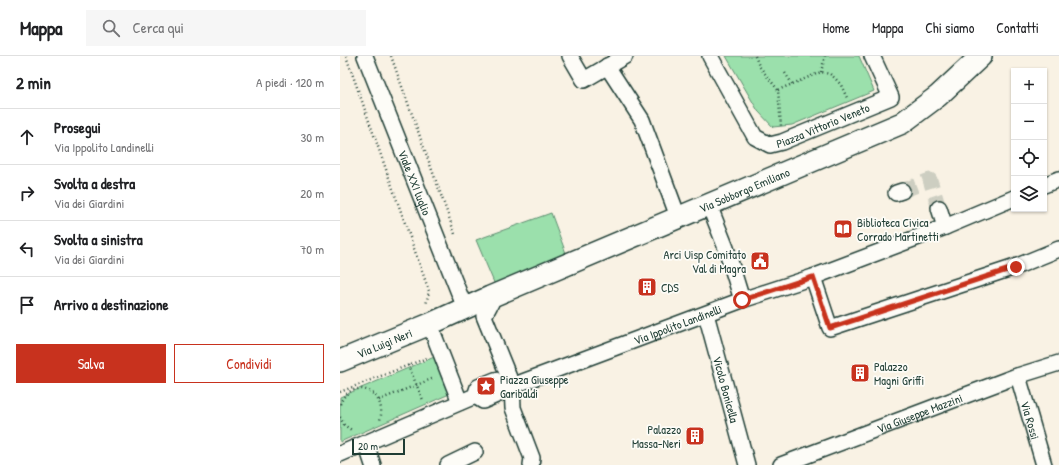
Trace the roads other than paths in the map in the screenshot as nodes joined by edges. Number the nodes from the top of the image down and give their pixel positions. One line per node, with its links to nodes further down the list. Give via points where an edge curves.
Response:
1 (570, 56): 7 (street, via 584,80)
2 (625, 56): 7 (street)
3 (710, 56): 4 (street, Piazza Vittorio Veneto, via 755,137 770,145 891,97)
4 (872, 56)
5 (981, 56): 17 (main road, Via Sobborgo Emiliano, via 938,96 902,123)
6 (368, 57): 19 (street, Viale XXI luglio)
7 (608, 66): 12 (street, via 642,120)
8 (1059, 179): 9 (street)
9 (1047, 184)
10 (1011, 199): 14 (street, Via Ippolito Landinelli)
11 (939, 208): 14 (street)
12 (677, 214)
13 (713, 215): 18 (street)
14 (945, 227): 16 (street, Via Ippolito Landinelli, via 889,241)
15 (1059, 249): 16 (street, via 1016,267 830,328)
16 (813, 277): 18 (street, Via Ippolito Landinelli)
17 (491, 300): 19 (main road, Via Sobborgo Emiliano); 25 (street)
18 (742, 300): 20 (street, Via Ippolito Landinelli)
19 (465, 308): 21 (main road, Via Luigi Neri)
20 (706, 314): 25 (street, Via Ippolito Landinelli); 32 (street, Vicolo Bonicella)
21 (429, 322): 22 (main road, Via Luigi Neri); 26 (street)
22 (340, 361)
23 (1059, 363): 24 (street, Via Giuseppe Mazzini)
24 (1018, 376): 33 (street, Via Giuseppe Mazzini); 34 (street, Via Rossi)
25 (511, 385): 26 (street, via 495,380); 31 (street, via 513,408 532,458)
26 (460, 402): 27 (street)
27 (367, 449): 29 (street)
28 (475, 452): 30 (street)
29 (340, 454)
30 (448, 465)
31 (531, 465)
32 (747, 465)
33 (781, 465)
34 (1044, 465)

